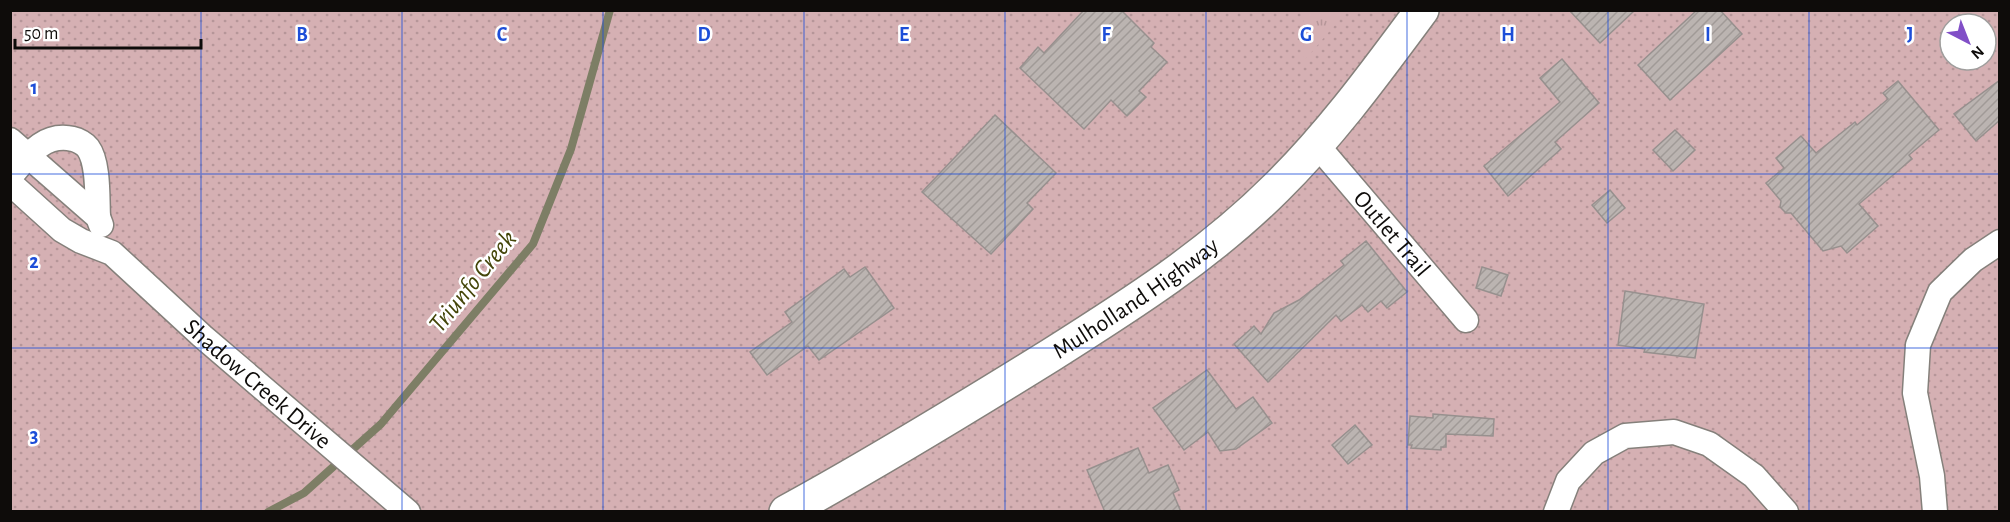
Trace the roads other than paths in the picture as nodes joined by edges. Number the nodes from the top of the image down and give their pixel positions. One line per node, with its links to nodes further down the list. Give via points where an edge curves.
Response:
1 (1422, 10): 2 (main road, Mulholland Highway)
2 (1317, 145): 9 (street, Outlet Trail); 11 (main road, Mulholland Highway, via 1275,190 1200,256 975,402)
3 (20, 147): 4 (street, Shadow Creek Drive); 6 (street, Shadow Creek Drive); 6 (street, Shadow Creek Drive, via 61,136 79,140 89,149 94,165)
4 (10, 177)
5 (10, 183): 8 (street, Shadow Creek Drive, via 62,230)
6 (98, 217): 8 (street, Shadow Creek Drive)
7 (2000, 242): 14 (street, via 1973,260 1940,292 1918,345 1915,393 1932,476)
8 (112, 253): 10 (street, Shadow Creek Drive, via 202,336)
9 (1466, 320)
10 (408, 512)
11 (786, 512)
12 (1556, 512): 13 (street, via 1568,481 1594,453 1625,436 1674,432 1718,450 1754,476)
13 (1786, 512)
14 (1935, 512)

